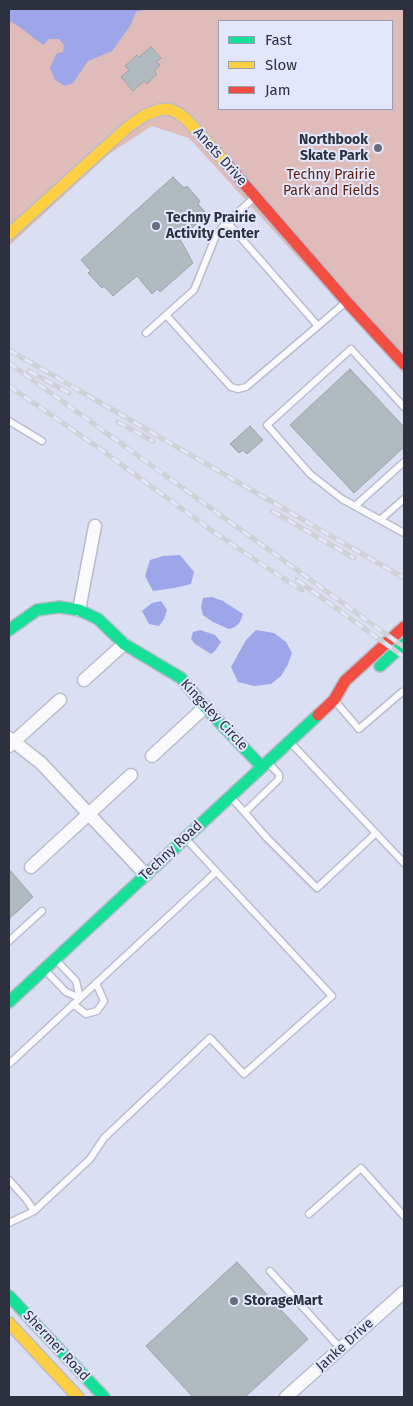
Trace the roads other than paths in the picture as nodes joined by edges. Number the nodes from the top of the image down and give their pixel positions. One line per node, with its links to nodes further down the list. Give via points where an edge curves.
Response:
1 (255, 197): 2 (lane); 3 (street, Anets Drive, via 186,119 169,110 159,110 129,126); 4 (street, Anets Drive)
2 (227, 222): 5 (lane, via 217,233 194,290); 6 (lane)
3 (9, 234)
4 (347, 302): 6 (lane); 8 (street, Anets Drive)
5 (166, 315): 6 (lane, via 231,387 238,389 246,387); 7 (lane)
6 (318, 326)
7 (146, 333)
8 (404, 364)
9 (404, 407): 14 (lane, via 351,349 267,425 310,474)
10 (9, 421): 11 (lane)
11 (42, 442)
12 (404, 462): 14 (lane)
13 (404, 499): 15 (lane)
14 (355, 506): 15 (lane)
15 (380, 520): 17 (lane)
16 (95, 526): 18 (street)
17 (404, 533)
18 (79, 610): 20 (street, Kingsley Circle, via 59,607 38,610); 21 (street, Kingsley Circle, via 98,619)
19 (404, 627): 28 (street, Techny Road, via 345,681)
20 (9, 628)
21 (124, 644): 24 (street); 29 (street, Kingsley Circle, via 181,678)
22 (404, 644): 23 (street)
23 (375, 670)
24 (84, 680)
25 (354, 690): 28 (street, Techny Road)
26 (402, 692): 28 (lane, via 359,728)
27 (60, 700): 30 (street)
28 (334, 700): 31 (street, Techny Road)
29 (205, 707): 32 (street); 33 (street, Kingsley Circle)
30 (10, 742): 37 (street, via 41,763)
31 (289, 742): 33 (street, Techny Road); 38 (lane)
32 (152, 756)
33 (265, 764): 35 (street, Techny Road); 36 (lane, via 279,774 279,779)
34 (131, 775): 37 (street)
35 (230, 796): 36 (lane); 39 (street, Techny Road)
36 (244, 812): 38 (lane, via 317,888)
37 (89, 813): 41 (street); 43 (street)
38 (376, 833): 40 (lane)
39 (185, 838): 42 (lane); 43 (street, Techny Road)
40 (404, 863)
41 (31, 867)
42 (216, 872): 48 (lane); 54 (lane, via 332,996 244,1074 210,1038 104,1138 90,1159)
43 (146, 875): 46 (street, Techny Road)
44 (42, 911): 45 (lane)
45 (9, 941)
46 (56, 959): 47 (street, Techny Road); 49 (lane, via 76,981)
47 (44, 970): 49 (lane, via 66,992); 50 (street, Techny Road)
48 (96, 983): 49 (lane); 51 (lane, via 104,1001 98,1011 86,1014)
49 (80, 998): 51 (lane)
50 (9, 1002)
51 (73, 1004): 52 (lane)
52 (9, 1064)
53 (9, 1180): 54 (lane)
54 (34, 1211): 57 (lane)
55 (309, 1214): 56 (lane, via 361,1168)
56 (404, 1216)
57 (9, 1223)
58 (270, 1271): 62 (lane)
59 (404, 1292): 62 (street, Janke Drive)
60 (9, 1296): 64 (street, Shermer Road)
61 (9, 1322): 63 (street, Shermer Road)
62 (341, 1348): 65 (street, Janke Drive)
63 (78, 1397)
64 (104, 1397)
65 (286, 1397)

